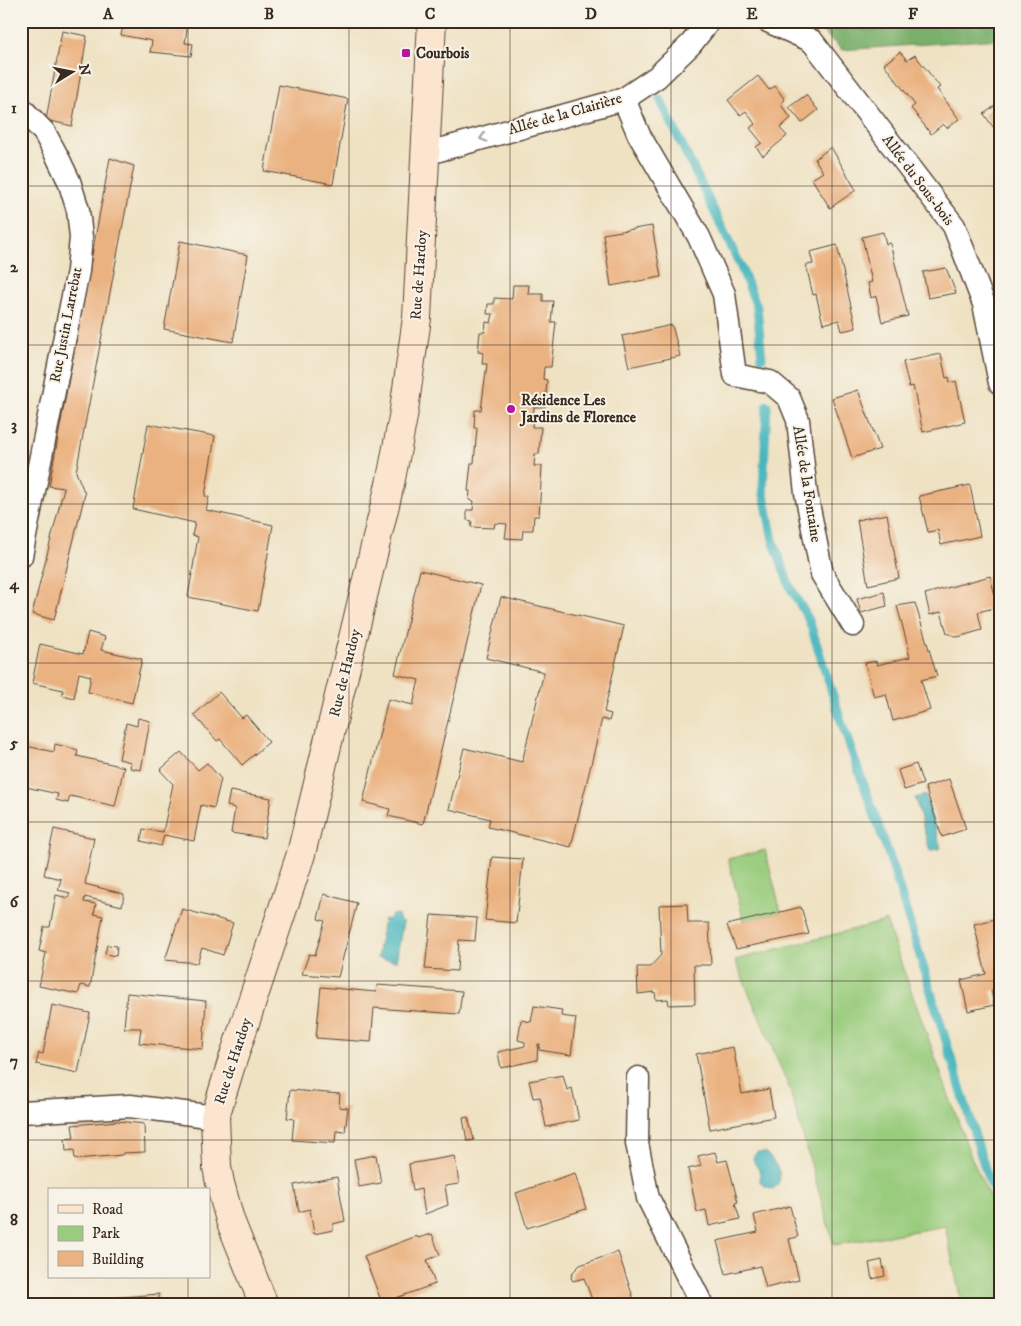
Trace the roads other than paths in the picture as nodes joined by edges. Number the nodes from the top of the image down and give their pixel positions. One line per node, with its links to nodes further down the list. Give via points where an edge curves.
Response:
1 (432, 21): 6 (street, Rue de Hardoy)
2 (709, 21): 4 (street, Allée de la Clairière, via 657,77)
3 (768, 21): 7 (street, Allée du Sous-bois, via 812,41 954,226 984,304)
4 (624, 99): 6 (street, Allée de la Clairière, one-way to 6); 9 (street, Allée de la Fontaine, via 639,135 699,237 724,294 735,375 770,382 789,398 798,420 806,493 822,574)
5 (21, 108): 8 (street, Rue Justin Larrebat, via 44,132 57,156 78,210 81,237 78,271)
6 (425, 154): 12 (street, Rue de Hardoy, via 417,318 403,417 387,497 302,854)
7 (1000, 383)
8 (21, 556)
9 (853, 625)
10 (638, 1078): 14 (street, via 637,1143 648,1198)
11 (21, 1112): 12 (street, via 130,1106)
12 (215, 1117): 13 (street, Rue de Hardoy, via 220,1183 230,1220)
13 (264, 1305)
14 (702, 1305)

